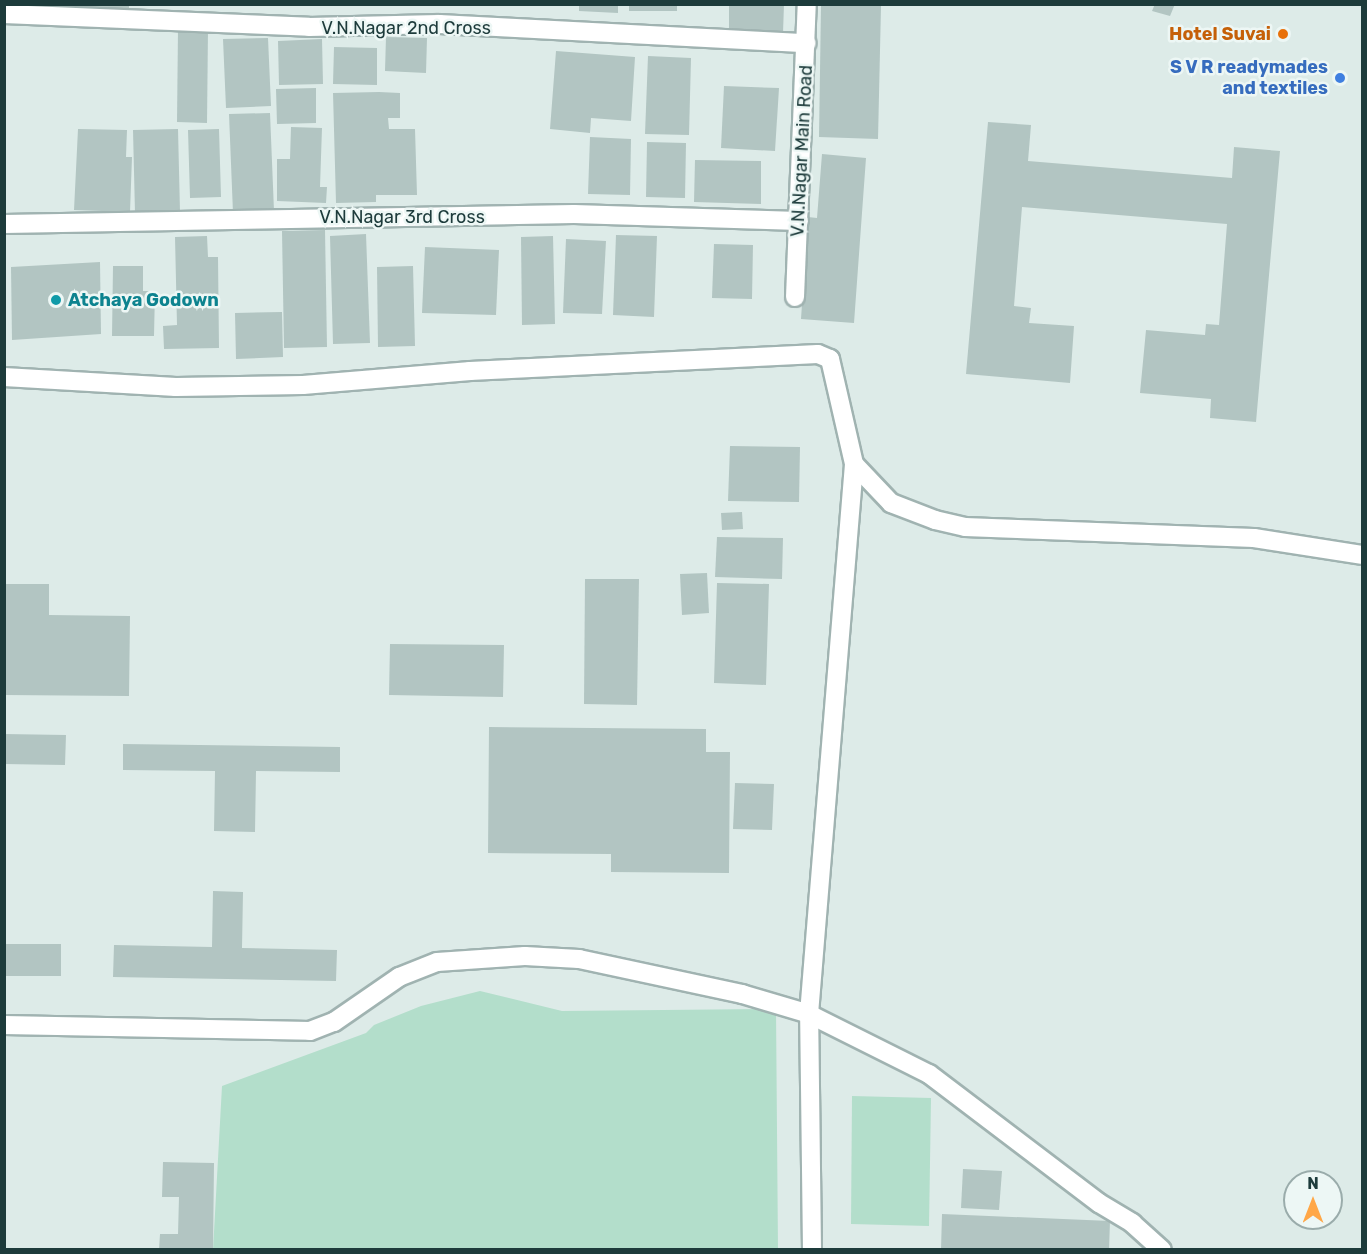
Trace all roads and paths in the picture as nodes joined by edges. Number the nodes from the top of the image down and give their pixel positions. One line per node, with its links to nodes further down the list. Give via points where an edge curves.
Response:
1 (807, 4): 3 (street, V.N.Nagar Main Road)
2 (4, 14): 3 (street, V.N.Nagar 2nd Cross, via 309,27 439,24)
3 (807, 43): 4 (street, V.N.Nagar Main Road)
4 (799, 220): 5 (street, V.N.Nagar 3rd Cross, via 574,214); 6 (street, V.N.Nagar Main Road)
5 (4, 224)
6 (795, 297)
7 (4, 377): 8 (street, via 176,387 303,385 470,371 818,354 830,359)
8 (854, 464): 9 (street, via 891,503 965,527 1254,538); 10 (street)
9 (1362, 555)
10 (809, 1014): 11 (street, via 742,994 579,959 525,956 437,963 399,977 334,1022 310,1031); 12 (street); 13 (street, via 929,1074 1099,1203 1132,1223)
11 (4, 1025)
12 (812, 1250)
13 (1162, 1250)

